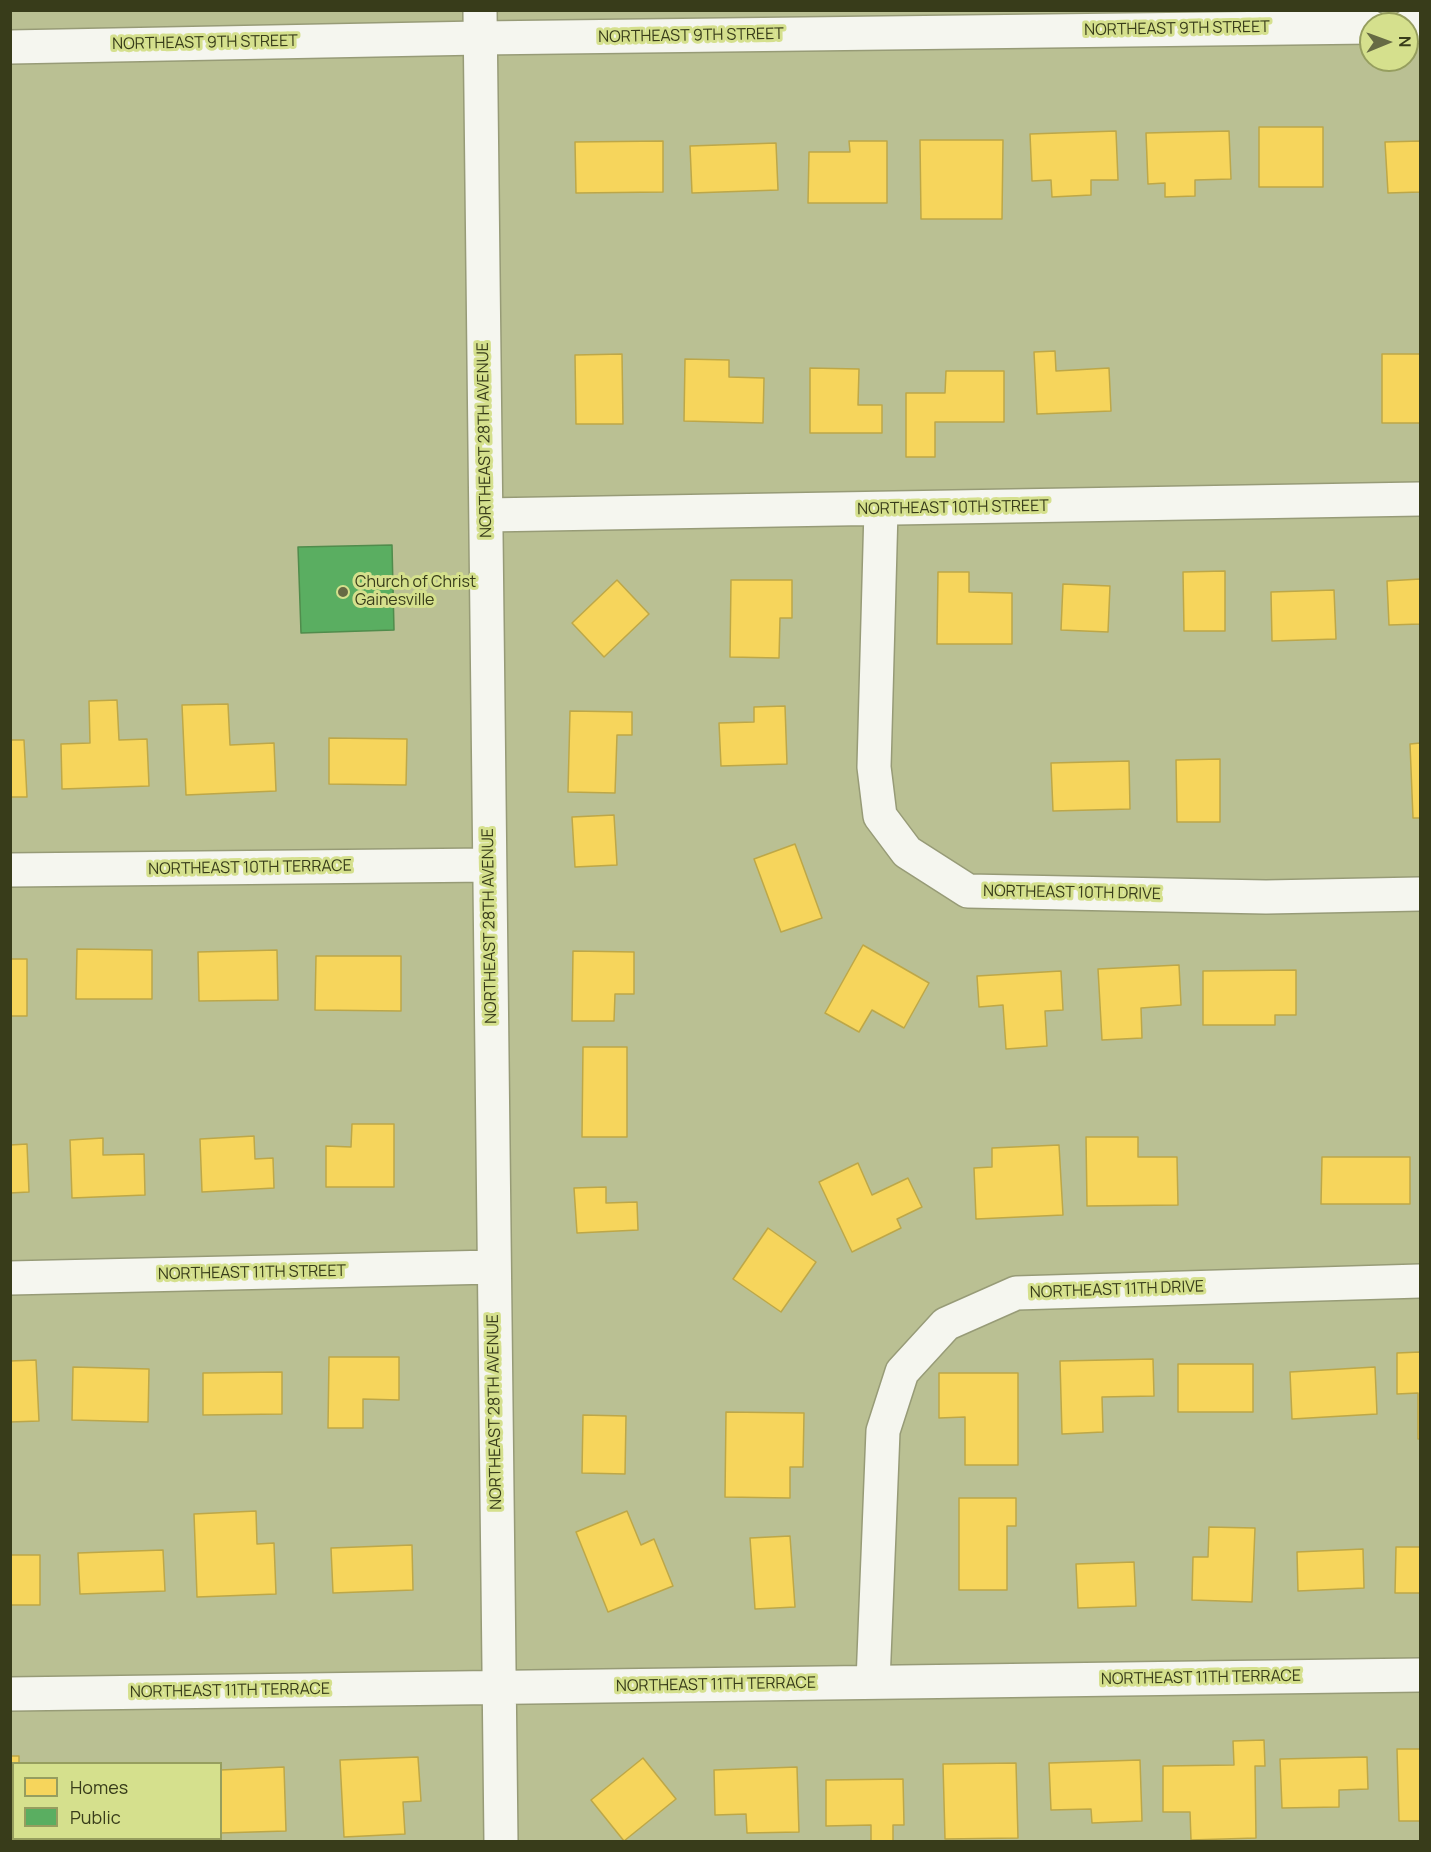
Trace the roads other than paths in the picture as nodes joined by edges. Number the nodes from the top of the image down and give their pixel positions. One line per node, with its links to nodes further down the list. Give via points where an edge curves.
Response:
1 (480, 24): 2 (street, NORTHEAST 9TH STREET); 3 (street, NORTHEAST 9TH STREET); 6 (street, NORTHEAST 28TH AVENUE)
2 (1359, 27)
3 (10, 47)
4 (1420, 499): 5 (street, NORTHEAST 10TH STREET)
5 (881, 510): 6 (street, NORTHEAST 10TH STREET); 9 (street, NORTHEAST 10TH DRIVE, via 874,767 880,816 907,852 968,891 1266,897)
6 (486, 515): 7 (street, NORTHEAST 28TH AVENUE)
7 (489, 865): 8 (street, NORTHEAST 10TH TERRACE); 10 (street, NORTHEAST 28TH AVENUE)
8 (10, 870)
9 (1420, 894)
10 (493, 1267): 11 (street, NORTHEAST 11TH STREET); 15 (street, NORTHEAST 28TH AVENUE)
11 (10, 1278)
12 (1420, 1281): 14 (street, NORTHEAST 11TH DRIVE, via 1016,1293 946,1324 902,1372 883,1431)
13 (1420, 1675): 14 (street, NORTHEAST 11TH TERRACE)
14 (873, 1682): 15 (street, NORTHEAST 11TH TERRACE)
15 (500, 1688): 16 (street, NORTHEAST 11TH TERRACE); 17 (street, NORTHEAST 28TH AVENUE)
16 (10, 1694)
17 (501, 1842)

